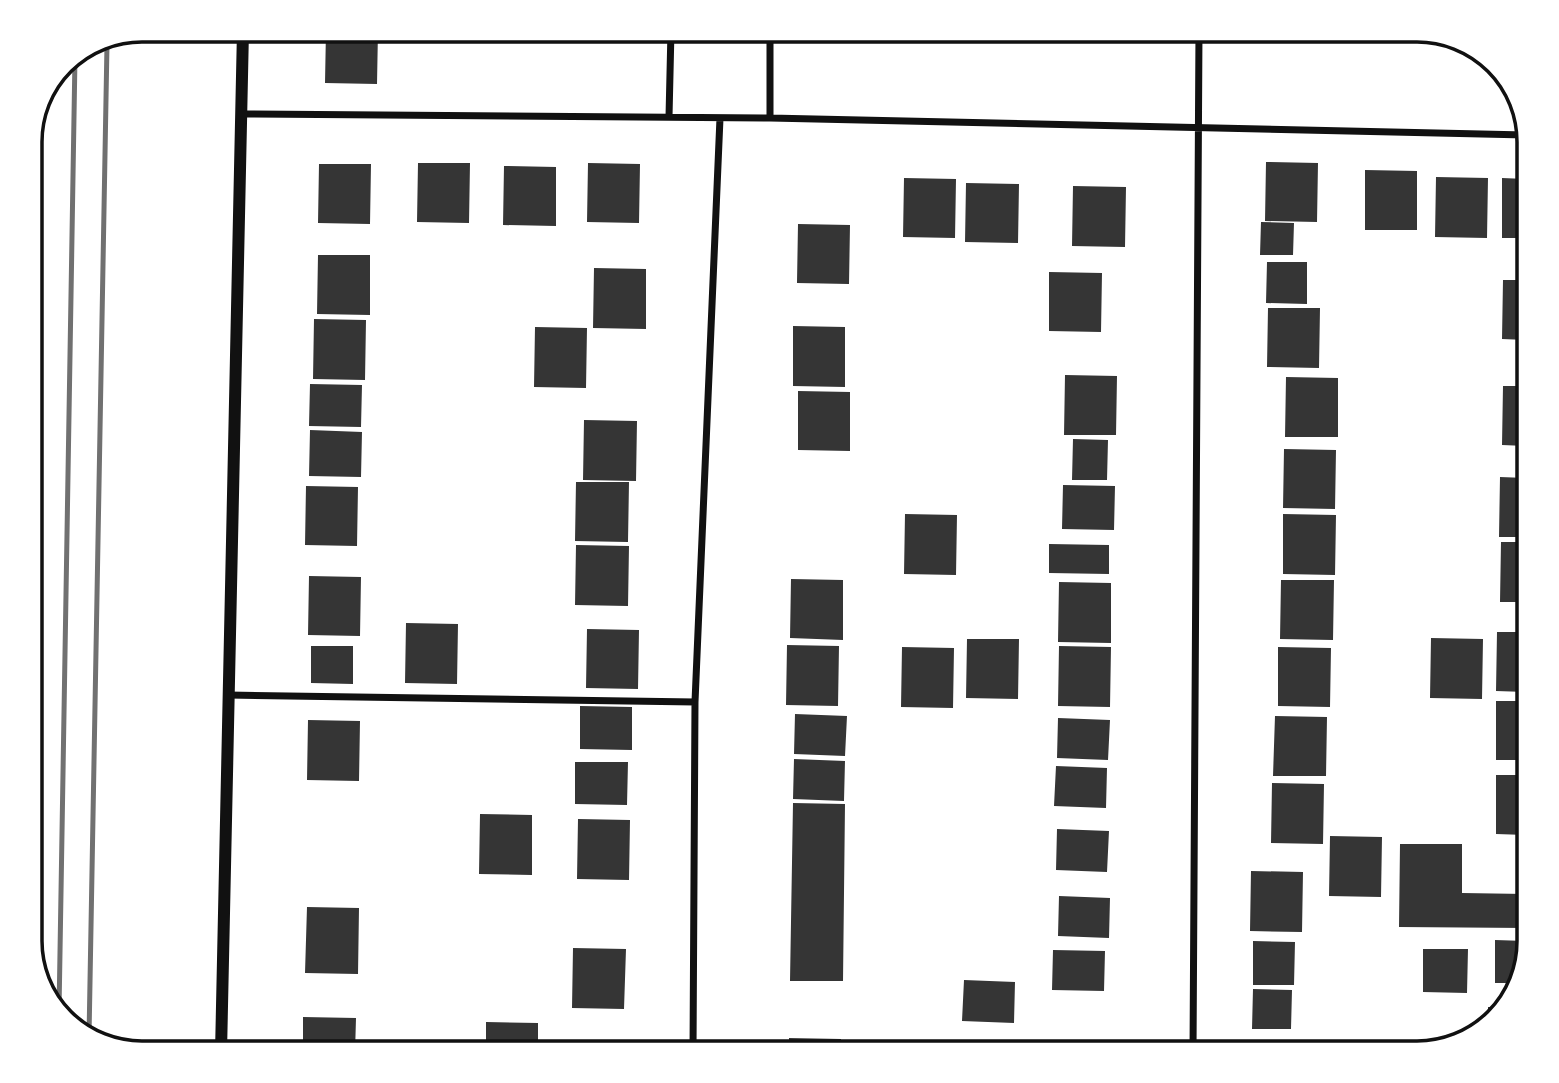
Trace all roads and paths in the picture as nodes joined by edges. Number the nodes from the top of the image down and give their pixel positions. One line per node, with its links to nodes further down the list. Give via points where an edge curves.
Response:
1 (243, 42): 5 (street)
2 (671, 42): 6 (street)
3 (770, 42): 8 (street)
4 (1199, 42): 9 (street)
5 (243, 114): 6 (street); 11 (street)
6 (669, 117): 7 (street)
7 (720, 118): 8 (street); 12 (street)
8 (770, 118): 9 (street)
9 (1199, 128): 10 (street); 15 (street)
10 (1516, 135)
11 (228, 695): 12 (street); 13 (street)
12 (695, 702): 14 (street)
13 (221, 1041)
14 (693, 1041)
15 (1193, 1041)

